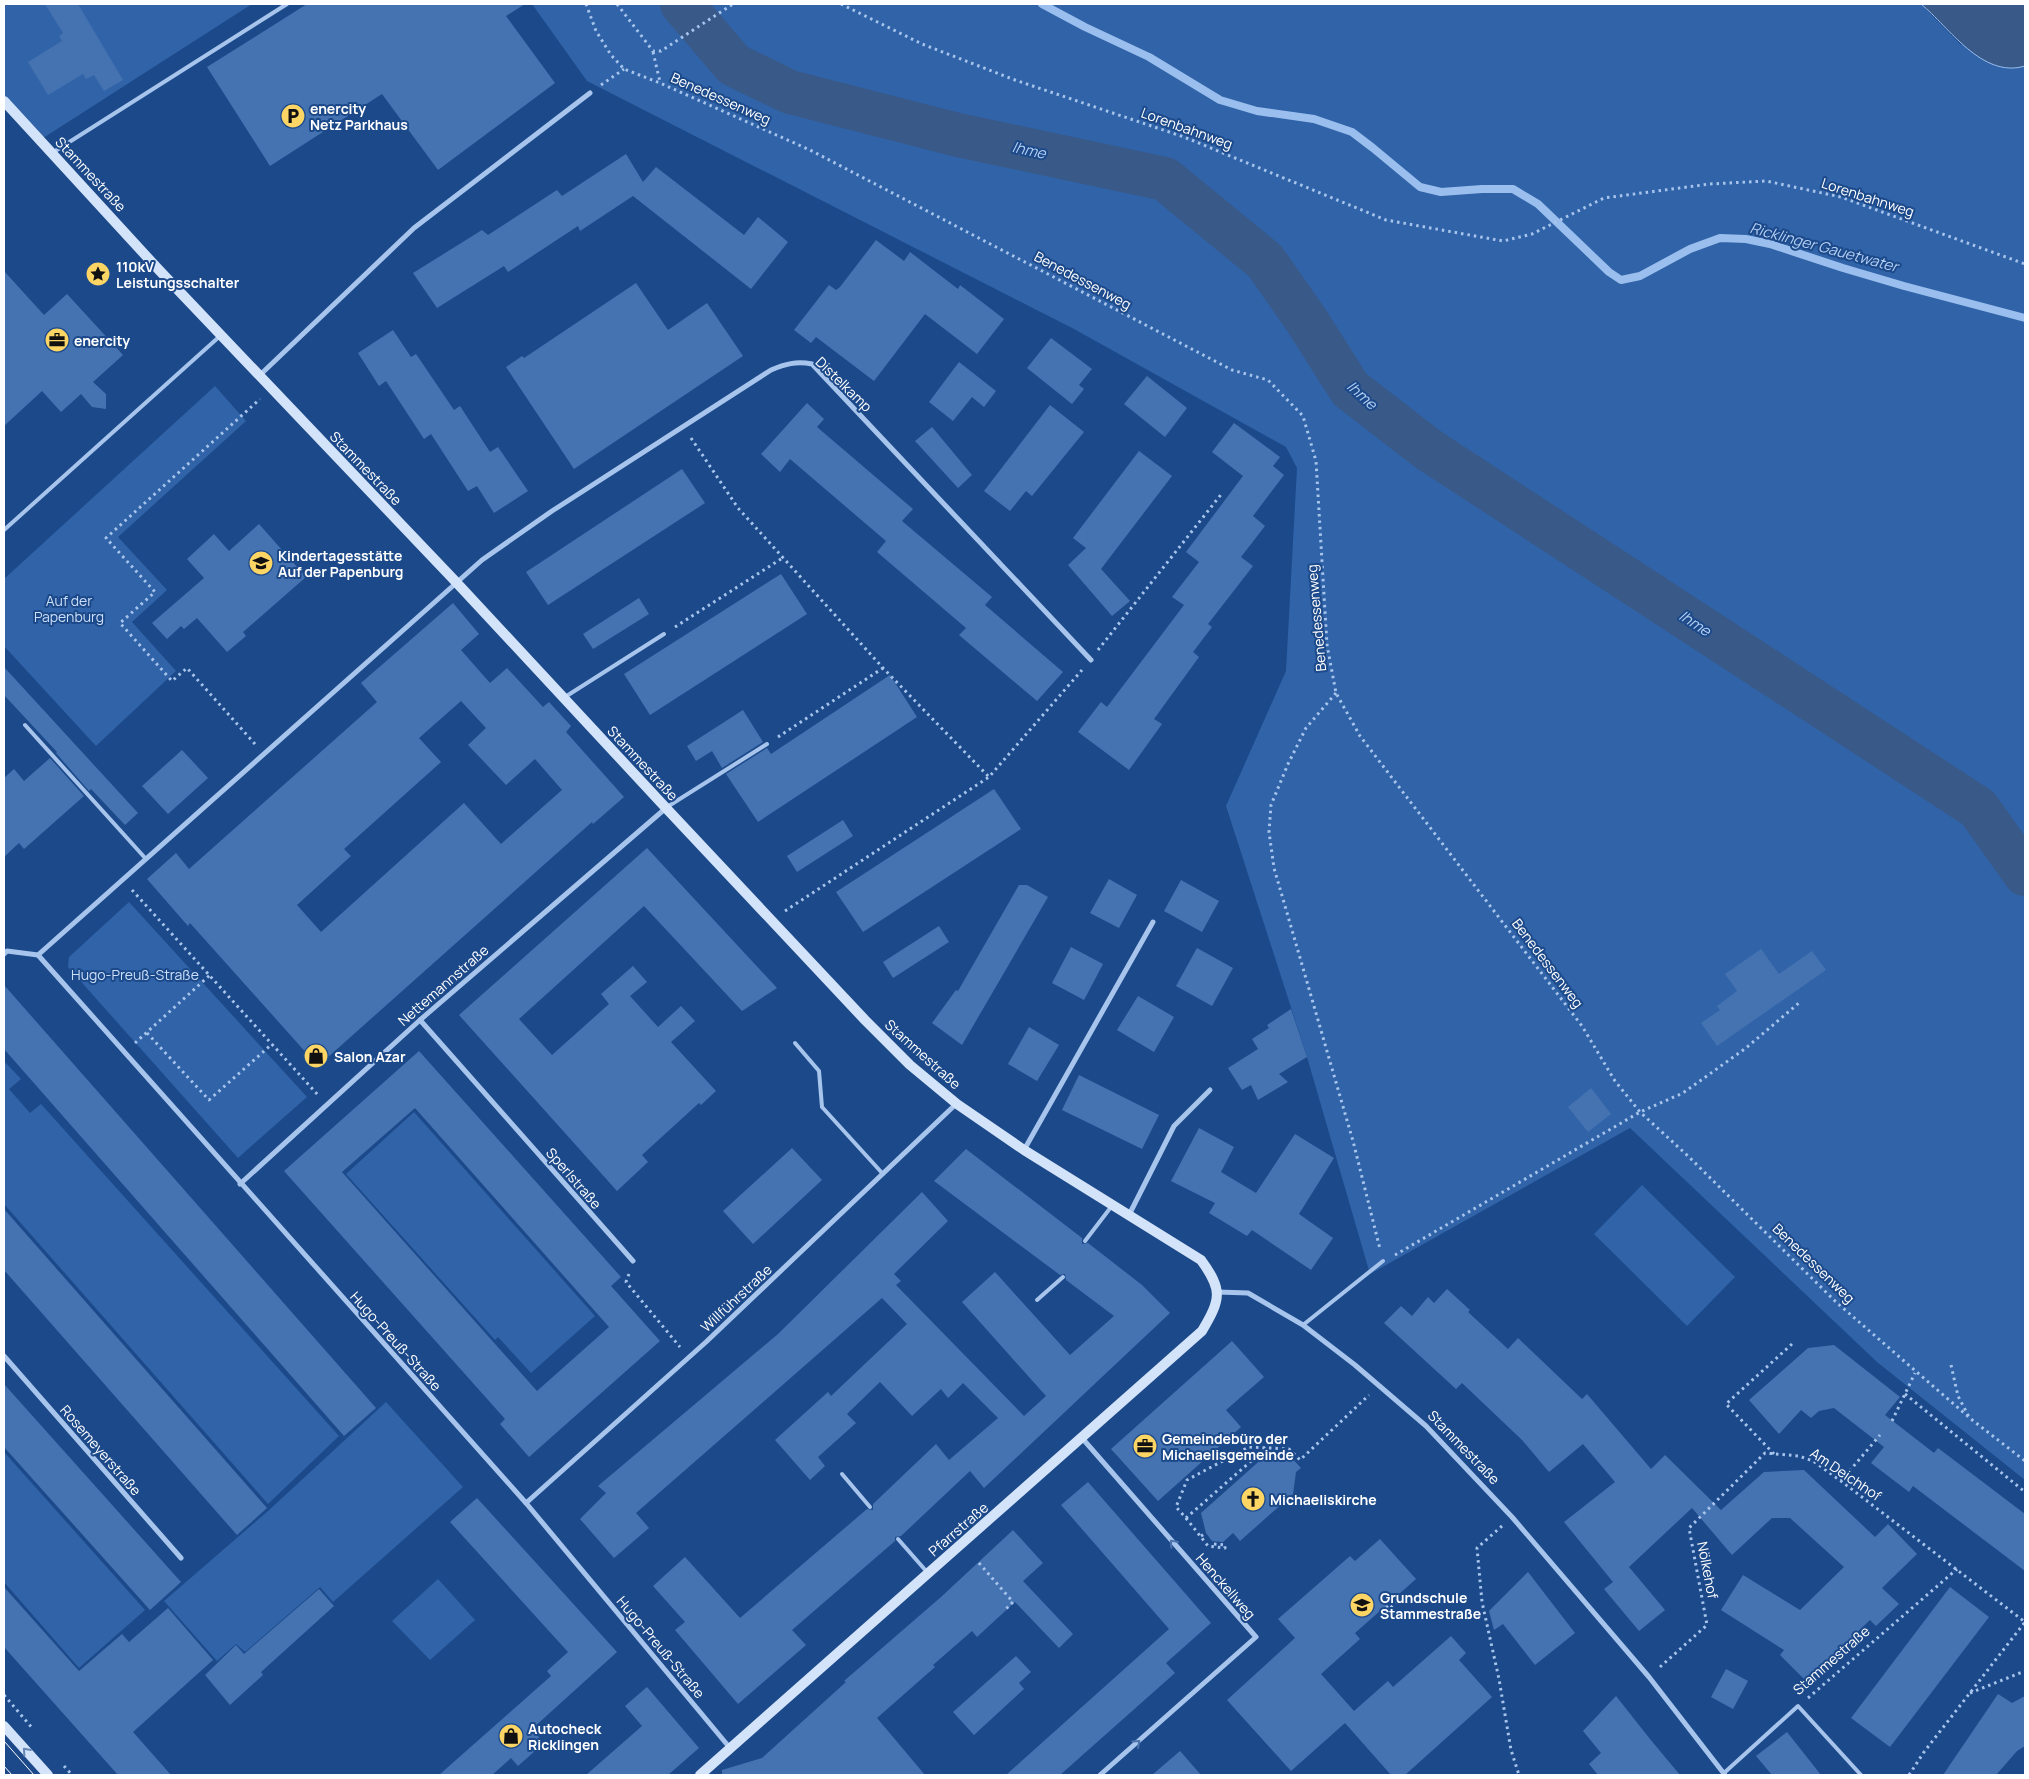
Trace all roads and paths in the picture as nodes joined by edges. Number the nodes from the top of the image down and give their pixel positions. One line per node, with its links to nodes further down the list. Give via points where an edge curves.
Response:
1 (288, 4): 11 (lane)
2 (586, 4): 7 (path, Benedessenweg, via 596,31)
3 (617, 4): 6 (path)
4 (733, 4): 6 (path, via 661,50)
5 (841, 4): 12 (path, Lorenbahnweg, via 922,44 1015,80 1184,137 1386,220 1503,242 1532,234 1604,198 1710,184 1766,181 1841,197)
6 (652, 51): 8 (path)
7 (624, 69): 8 (path, Benedessenweg); 9 (path)
8 (660, 83): 24 (path, Benedessenweg, via 810,150 1232,370 1268,380 1303,416 1316,461 1328,645)
9 (590, 93): 14 (street, via 414,228)
10 (4, 101): 11 (street, Stammestraße)
11 (52, 153): 13 (street, Stammestraße)
12 (2025, 264)
13 (221, 335): 14 (street, Stammestraße); 18 (lane)
14 (260, 376): 15 (street, Stammestraße)
15 (271, 388): 20 (street, Stammestraße); 28 (path, via 106,538 155,592 120,623 172,681 187,668)
16 (683, 427): 19 (path, via 738,508); 20 (street, Distelkamp, via 552,511); 22 (street, Distelkamp, via 771,370 795,362 812,364)
17 (1223, 492): 22 (path)
18 (4, 530)
19 (784, 557): 21 (path); 23 (path)
20 (456, 582): 25 (street, Stammestraße); 28 (street)
21 (664, 634): 25 (lane)
22 (1091, 660): 29 (path)
23 (883, 668): 27 (path); 29 (path)
24 (1336, 693): 47 (path, Benedessenweg, via 1360,736 1582,1026 1615,1081); 55 (path, via 1306,728 1288,764 1272,805 1269,832 1274,868 1353,1141)
25 (564, 698): 30 (street, Stammestraße)
26 (25, 725): 31 (lane)
27 (767, 744): 30 (lane)
28 (264, 754): 31 (street)
29 (989, 777): 33 (path)
30 (666, 808): 33 (street, Stammestraße); 39 (street, Nettemannstraße)
31 (146, 859): 32 (street)
32 (123, 879): 36 (street); 37 (path)
33 (772, 920): 46 (street, Stammestraße, via 910,1065)
34 (1153, 922): 48 (street)
35 (4, 954): 36 (street, via 7,951)
36 (38, 955): 43 (street, Hugo-Preuß-Straße)
37 (210, 975): 40 (path); 42 (path)
38 (1800, 1002): 47 (path, via 1746,1048 1683,1093)
39 (420, 1020): 45 (street, Nettemannstraße); 54 (street, Sperlstraße)
40 (147, 1033): 42 (path, via 209,1100); 43 (path)
41 (795, 1043): 49 (lane, via 819,1071 822,1107)
42 (272, 1044): 45 (path)
43 (124, 1053): 50 (street, Hugo-Preuß-Straße)
44 (1210, 1090): 52 (street, via 1174,1126)
45 (327, 1104): 50 (street, Nettemannstraße)
46 (957, 1104): 48 (street, Stammestraße); 49 (street, Willführstraße)
47 (1640, 1112): 55 (path); 64 (path, Benedessenweg, via 1836,1302)
48 (1024, 1150): 51 (street, Stammestraße)
49 (883, 1174): 62 (street, Willführstraße)
50 (240, 1184): 77 (street, Hugo-Preuß-Straße)
51 (1113, 1205): 52 (street, Stammestraße); 53 (lane)
52 (1129, 1215): 57 (street, Stammestraße, via 1201,1260 1212,1275)
53 (1085, 1241)
54 (633, 1261): 62 (path, via 626,1282)
55 (1383, 1261): 59 (lane)
56 (1063, 1277): 58 (lane)
57 (1218, 1292): 59 (street, Stammestraße, via 1248,1293); 70 (street, Pfarrstraße, via 1214,1311 1202,1331)
58 (1037, 1300)
59 (1303, 1325): 65 (street, Stammestraße)
60 (1792, 1344): 72 (path, via 1726,1404)
61 (4, 1356): 85 (street, Rosemeyerstraße)
62 (688, 1357): 77 (street, Willführstraße)
63 (1951, 1365): 67 (path, Benedessenweg, via 1958,1396)
64 (1915, 1373): 66 (path); 67 (path, Benedessenweg)
65 (1379, 1385): 71 (path, via 1300,1460 1289,1449); 94 (street, Stammestraße, via 1426,1426 1512,1517)
66 (1905, 1394): 68 (path); 76 (path)
67 (1970, 1419): 73 (path, Benedessenweg)
68 (1892, 1421)
69 (1880, 1435): 75 (path)
70 (1082, 1438): 88 (street, Pfarrstraße); 102 (street, Henckellweg, one-way to 70, via 1256,1637)
71 (1266, 1448): 79 (path); 79 (path, via 1249,1446 1187,1480 1176,1507)
72 (1774, 1455): 75 (path, Am Deichhof, via 1799,1456 1813,1461); 94 (path, Nölkehof, via 1765,1453 1688,1528 1707,1625)
73 (2025, 1462)
74 (842, 1474): 78 (lane)
75 (1841, 1481): 87 (path, Am Deichhof)
76 (2025, 1492)
77 (526, 1503): 98 (street, Hugo-Preuß-Straße)
78 (870, 1507)
79 (1186, 1518): 82 (path)
80 (1503, 1525): 103 (path, via 1478,1548 1482,1602 1511,1750)
81 (1206, 1533): 82 (path)
82 (1201, 1536): 84 (path, via 1208,1546 1225,1548)
83 (898, 1539): 88 (lane)
84 (1214, 1544)
85 (182, 1558)
86 (979, 1563): 91 (path, via 1014,1602)
87 (1957, 1569): 92 (path, Am Deichhof); 96 (path, Stammestraße)
88 (928, 1573): 98 (street, Pfarrstraße)
89 (1398, 1601): 90 (path, via 1389,1610)
90 (1386, 1606)
91 (1004, 1611)
92 (2025, 1622): 95 (path, Am Deichhof)
93 (2025, 1671): 95 (path)
94 (1649, 1677): 99 (street, Stammestraße)
95 (1970, 1693): 105 (path, Am Deichhof)
96 (1798, 1706): 99 (lane, Stammestraße); 104 (lane)
97 (4, 1726): 100 (street, one-way to 97)
98 (730, 1748): 101 (street, Pfarrstraße)
99 (1725, 1774)
100 (48, 1775)
101 (700, 1775)
102 (1100, 1775)
103 (1519, 1775)
104 (1861, 1775)
105 (1909, 1775)

